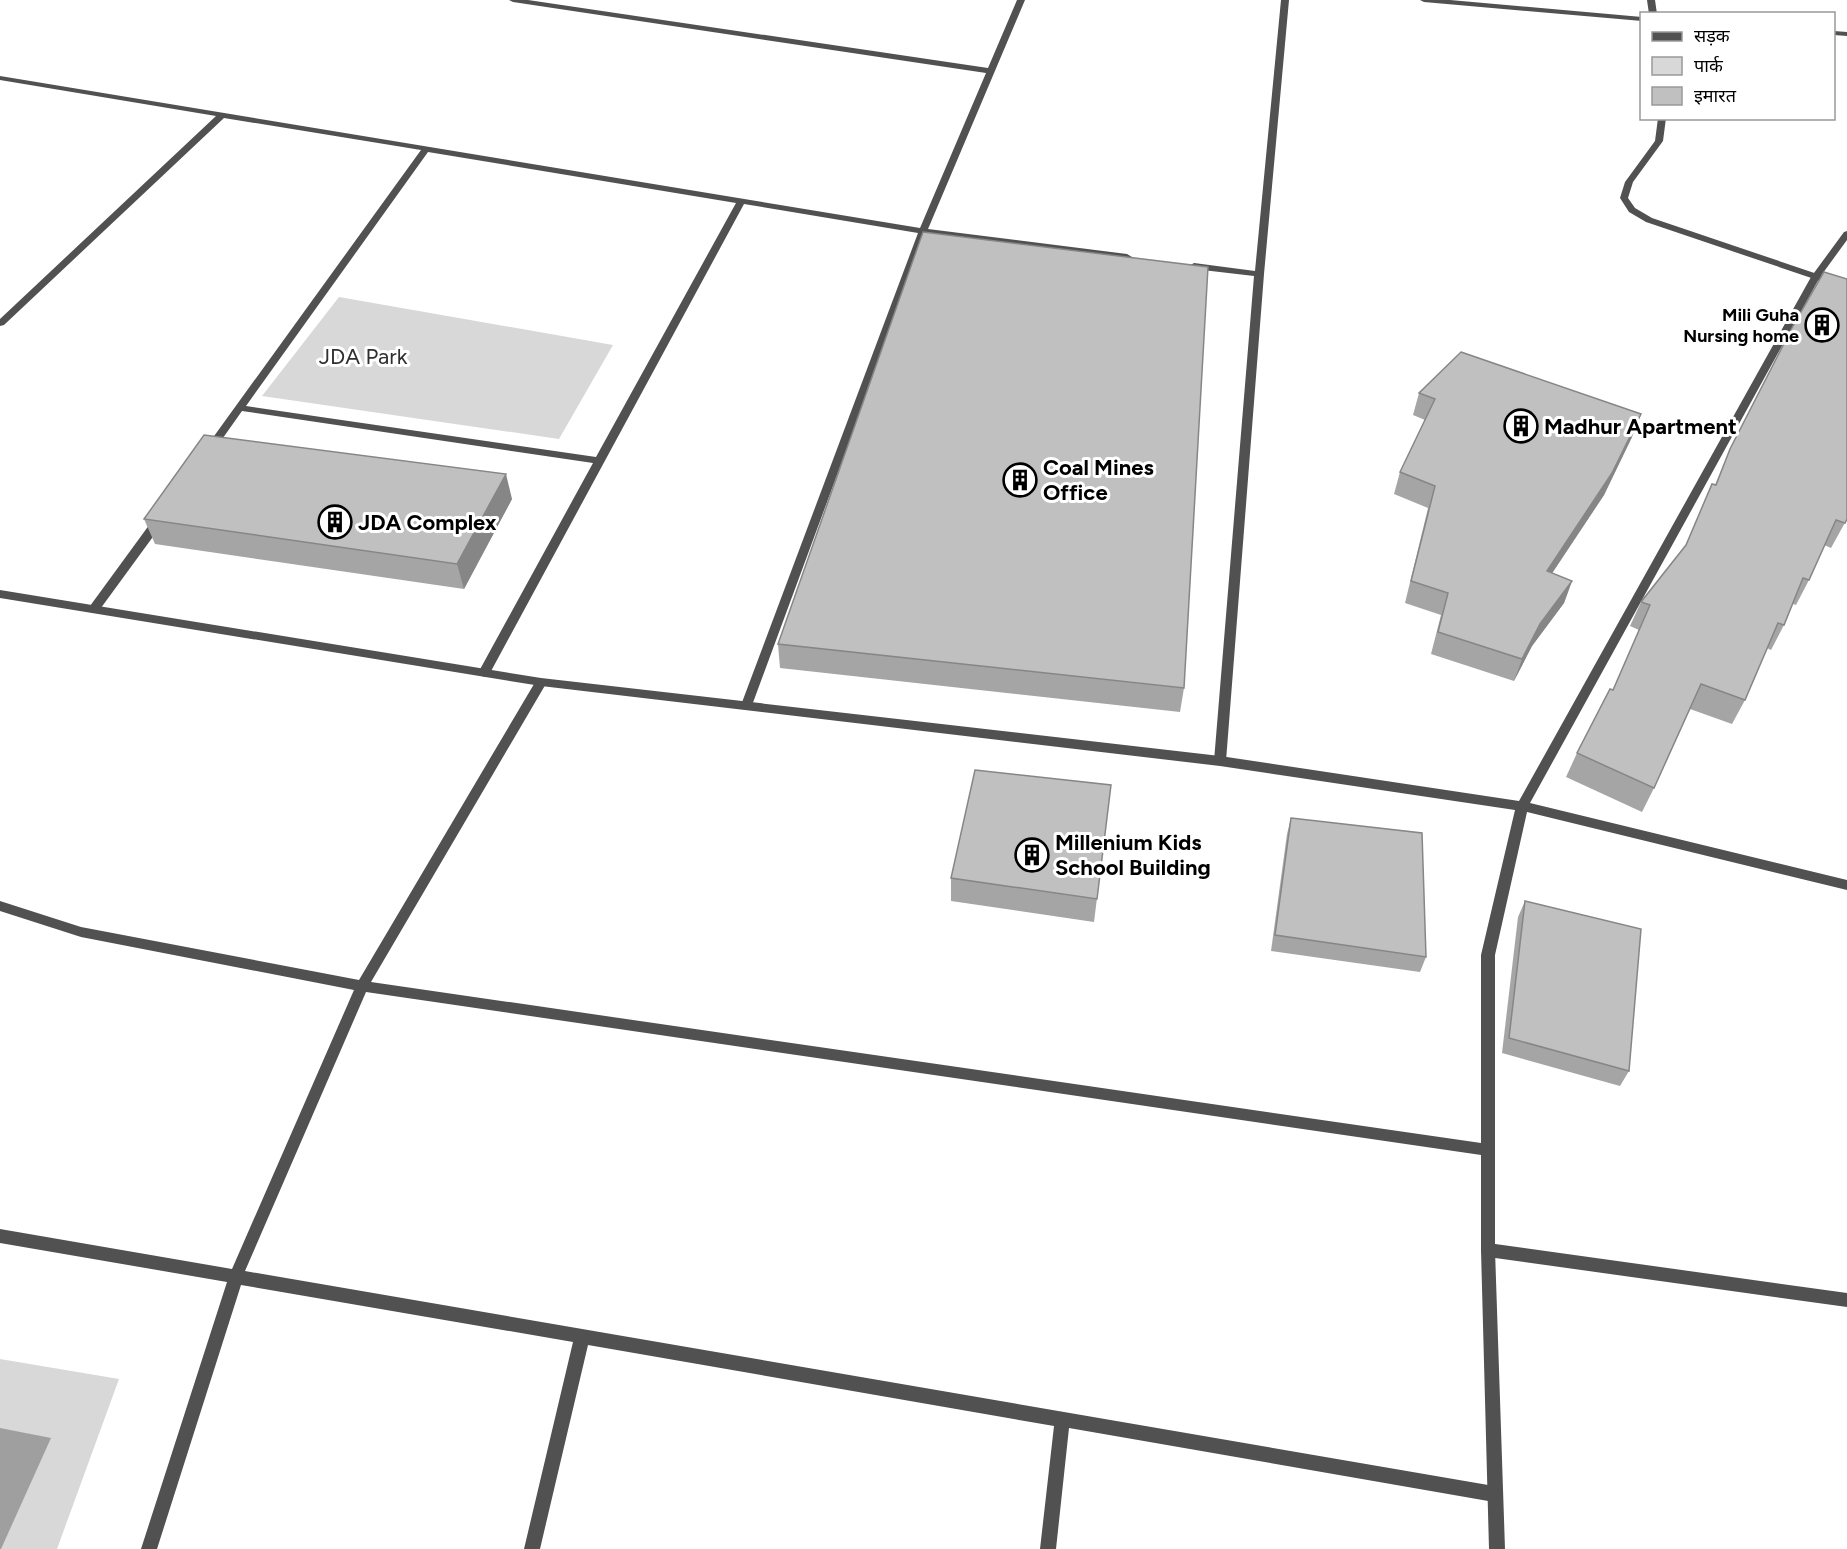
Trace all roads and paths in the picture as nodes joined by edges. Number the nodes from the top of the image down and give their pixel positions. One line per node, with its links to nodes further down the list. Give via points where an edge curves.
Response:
1 (513, 0): 6 (street)
2 (1021, 0): 6 (street)
3 (1285, 0): 16 (street)
4 (1424, 0): 5 (street)
5 (1640, 19)
6 (992, 71): 12 (street)
7 (4, 79): 8 (street)
8 (221, 116): 10 (street); 19 (street)
9 (1662, 120): 17 (street, via 1659,141 1629,182 1624,198 1632,210)
10 (426, 149): 11 (street); 20 (street)
11 (741, 201): 12 (street); 22 (street)
12 (923, 231): 14 (street); 28 (street)
13 (1847, 234): 17 (street)
14 (1143, 259)
15 (1189, 265): 16 (street)
16 (1259, 274): 29 (street)
17 (1816, 277): 18 (street); 30 (street)
18 (1847, 287)
19 (2, 323)
20 (240, 408): 21 (street); 22 (street)
21 (205, 456)
22 (600, 461): 26 (street)
23 (164, 514): 25 (street)
24 (0, 594): 25 (street)
25 (94, 609): 26 (street)
26 (484, 673): 27 (street)
27 (541, 682): 28 (street); 33 (street)
28 (747, 705): 29 (street)
29 (1220, 761): 30 (street)
30 (1522, 806): 31 (street); 34 (street, via 1488,955)
31 (1847, 885)
32 (0, 906): 33 (street, via 81,932)
33 (362, 986): 34 (street); 37 (street)
34 (1488, 1150): 36 (street)
35 (0, 1236): 37 (street)
36 (1488, 1250): 38 (street); 41 (street)
37 (236, 1276): 39 (street); 42 (street)
38 (1847, 1300)
39 (582, 1336): 40 (street); 43 (street)
40 (1062, 1420): 41 (street); 44 (street)
41 (1494, 1494): 45 (street)
42 (148, 1549)
43 (532, 1549)
44 (1048, 1549)
45 (1497, 1549)

